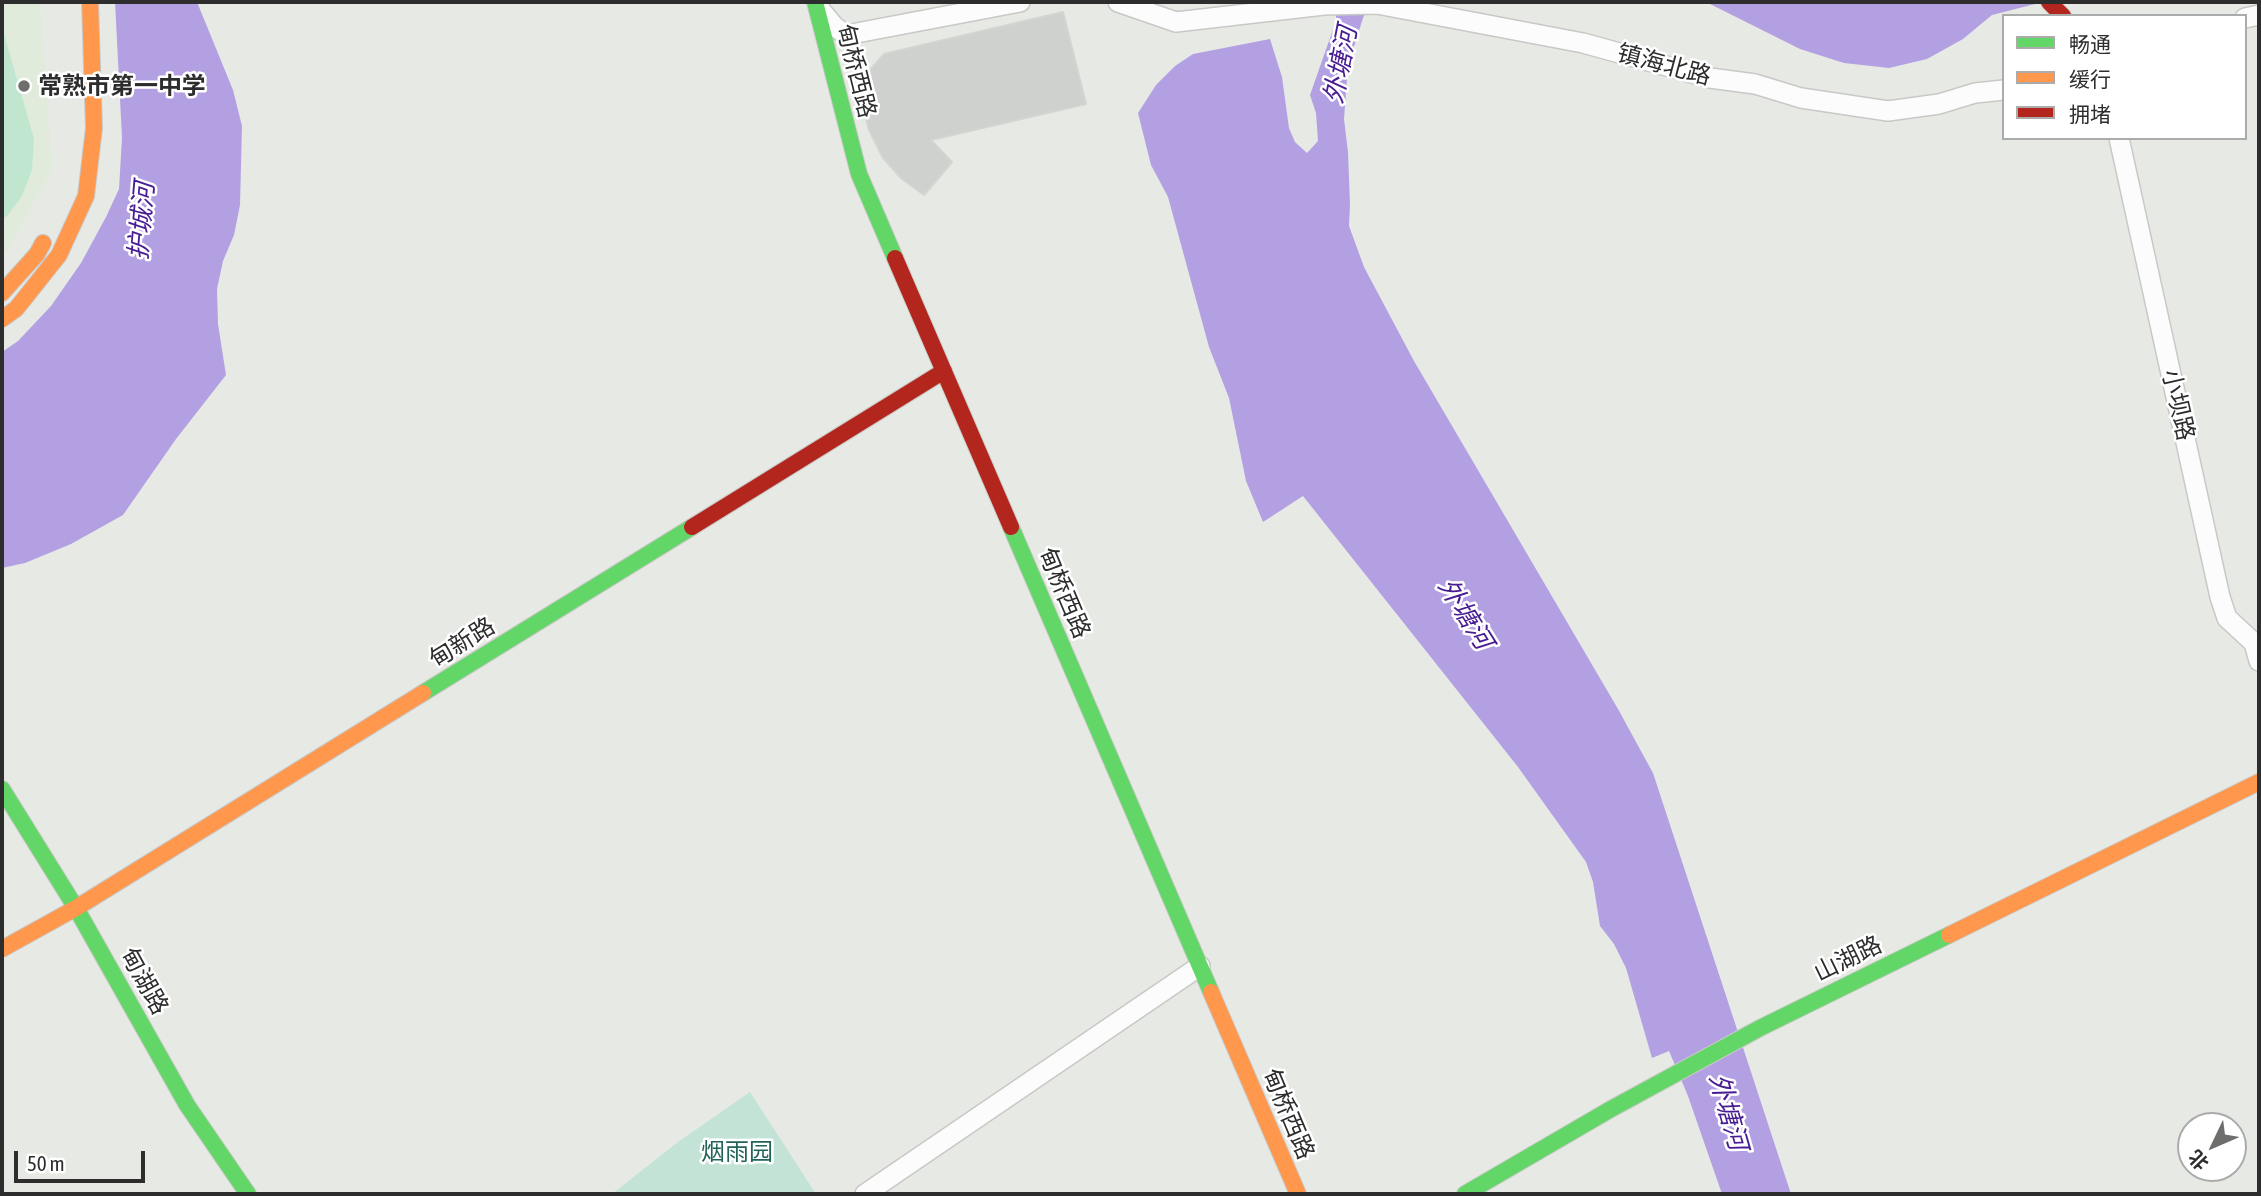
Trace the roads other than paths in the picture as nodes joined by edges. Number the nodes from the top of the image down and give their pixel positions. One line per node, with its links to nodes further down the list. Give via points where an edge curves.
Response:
1 (90, 2): 9 (street, via 93,128 86,196 60,255 16,309)
2 (1020, 2): 4 (street, via 846,35)
3 (1118, 2): 5 (street, 镇海北路, via 1176,22 1324,5 1377,4 1583,43 1801,98 1888,111)
4 (815, 3): 10 (street, 甸桥西路, via 859,174)
5 (2002, 89)
6 (2119, 140): 11 (street, 小坝路, via 2220,597 2227,618)
7 (48, 234): 8 (street, via 37,254)
8 (2, 293)
9 (2, 319)
10 (944, 371): 14 (street, 甸新路); 16 (street, 甸桥西路)
11 (2257, 648)
12 (2259, 782): 20 (street, 山湖路, via 1760,1028)
13 (2, 789): 14 (street, 甸湖路)
14 (76, 908): 15 (street, 甸新路); 17 (street, 甸湖路, via 187,1105)
15 (2, 949)
16 (1200, 966): 18 (street); 19 (street, 甸桥西路)
17 (248, 1194)
18 (865, 1194)
19 (1298, 1194)
20 (1465, 1194)

